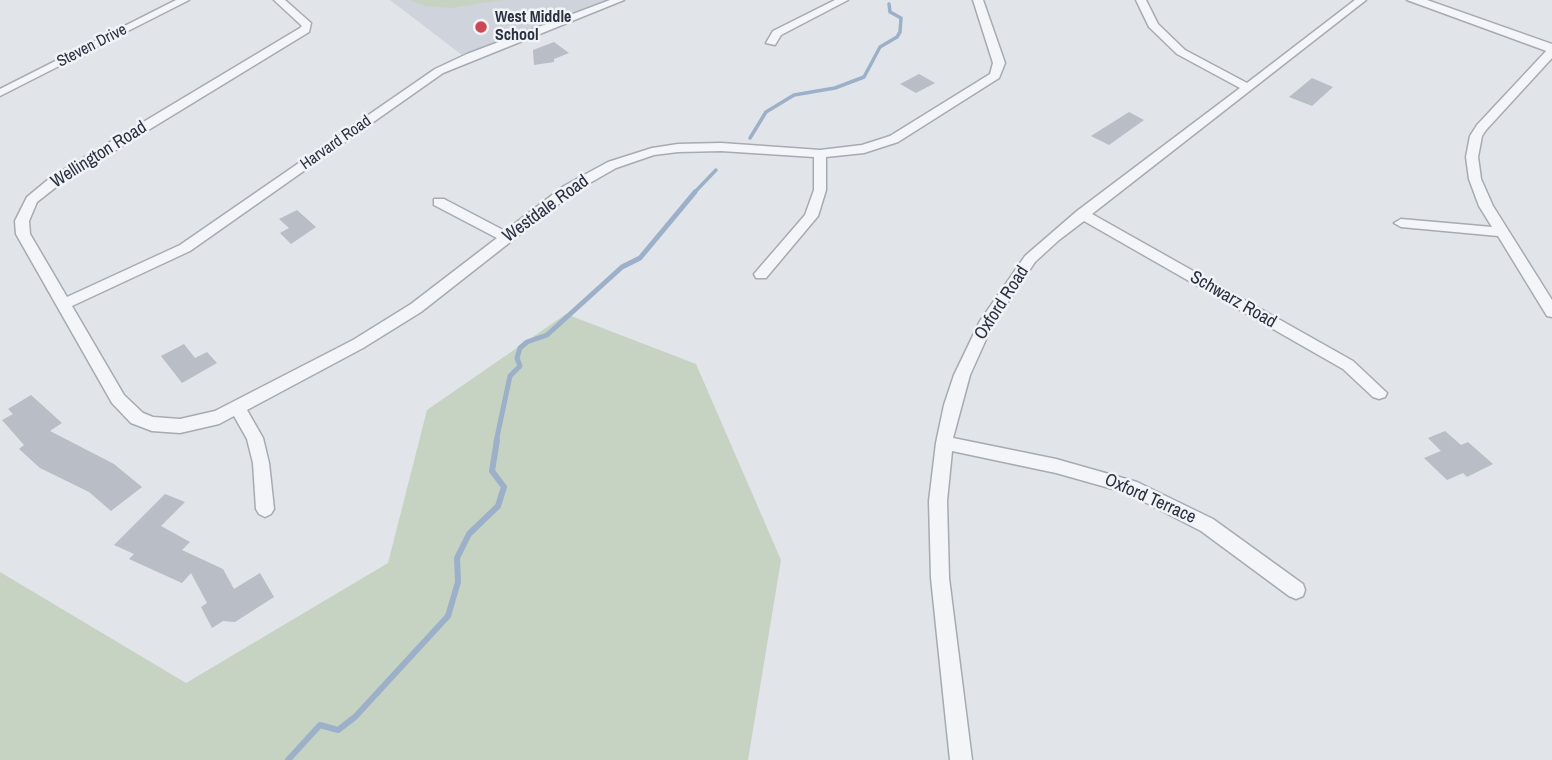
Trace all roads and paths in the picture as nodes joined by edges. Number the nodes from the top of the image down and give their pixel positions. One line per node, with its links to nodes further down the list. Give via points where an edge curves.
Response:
1 (184, 0): 12 (street, Steven Drive)
2 (279, 0): 20 (street, Wellington Road, via 307,25 305,30 55,181 32,200 22,230)
3 (619, 0): 20 (street, Harvard Road, via 439,71 185,248)
4 (843, 0): 9 (street, via 777,33)
5 (978, 0): 13 (street, Westdale Road, via 999,63 995,76 894,139 864,149)
6 (1141, 0): 11 (street, via 1153,25 1181,52)
7 (1361, 0): 11 (street, Oxford Road)
8 (1414, 0): 10 (street)
9 (771, 43)
10 (1552, 50): 17 (street, via 1481,128 1473,147 1475,179)
11 (1248, 87): 15 (street, Oxford Road)
12 (0, 93)
13 (820, 154): 18 (street, Westdale Road, via 721,147 652,152 582,180); 19 (street, via 820,190 811,216)
14 (439, 202): 18 (street)
15 (1082, 214): 22 (street, Schwarz Road, via 1348,365); 25 (street, Oxford Road, via 1030,259 1000,299 962,375)
16 (1401, 223): 17 (street)
17 (1503, 232): 21 (street)
18 (507, 237): 23 (street, Westdale Road, via 389,325)
19 (761, 274)
20 (62, 305): 24 (street, Wellington Road, via 126,410)
21 (1552, 312)
22 (1379, 393)
23 (238, 408): 24 (street, Westdale Road, via 198,423); 26 (street, via 255,438)
24 (170, 427)
25 (944, 443): 27 (street, Oxford Terrace, via 1131,487 1207,525); 28 (street, Oxford Road, via 938,540)
26 (265, 509)
27 (1296, 590)
28 (961, 760)

